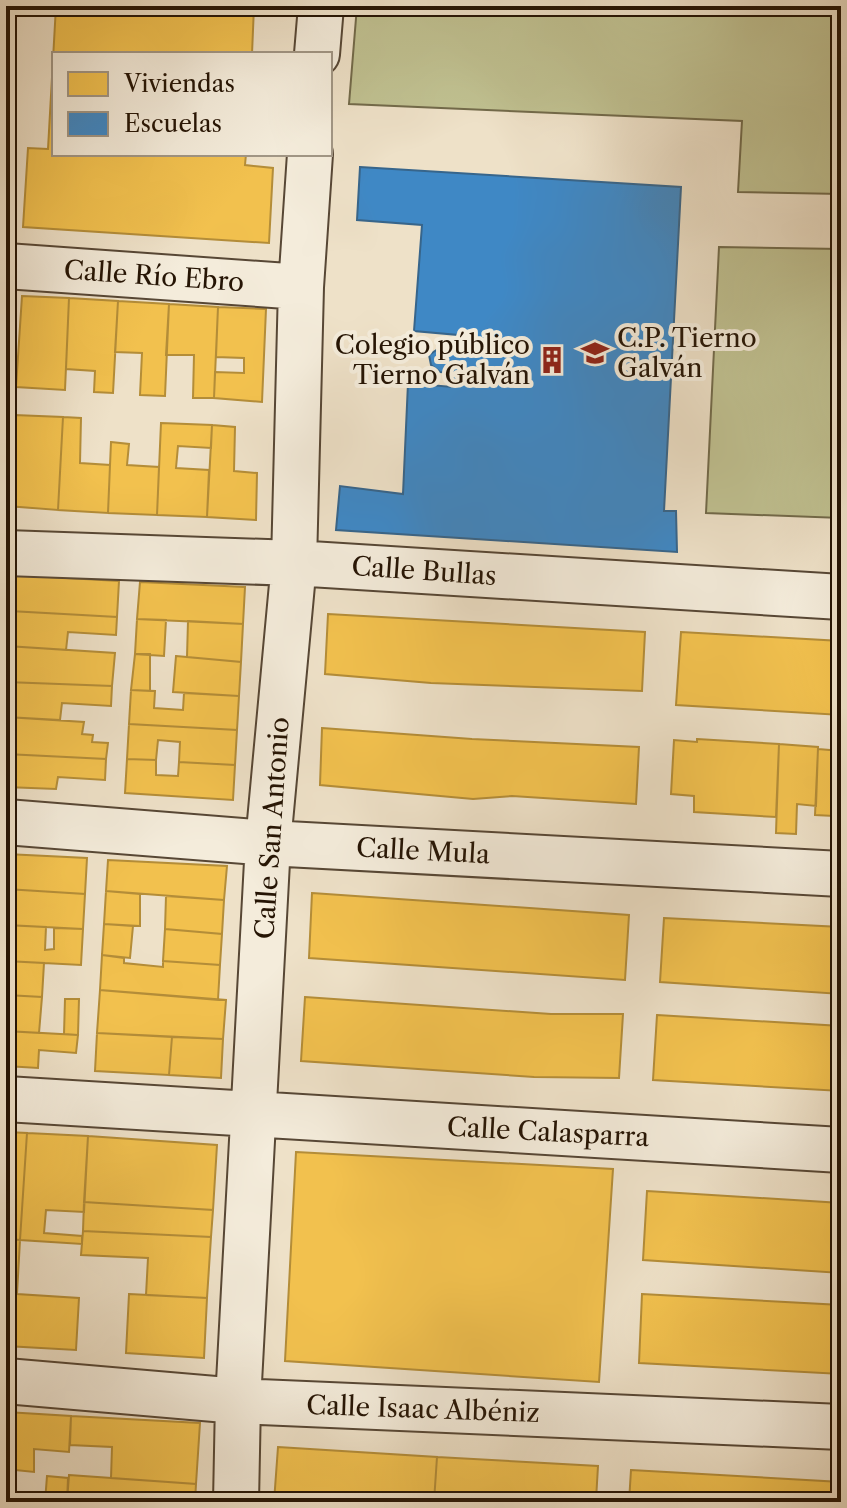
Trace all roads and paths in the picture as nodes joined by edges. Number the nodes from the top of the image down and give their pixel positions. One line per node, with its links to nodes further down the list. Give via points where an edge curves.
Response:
1 (321, 6): 2 (street)
2 (317, 52)
3 (310, 156): 5 (street, Calle San Antonio)
4 (6, 266): 5 (street, Calle Río Ebro)
5 (301, 287): 7 (street, Calle San Antonio)
6 (6, 553): 7 (street, Calle Bullas)
7 (294, 563): 8 (street, Calle Bullas); 10 (street, Calle San Antonio)
8 (841, 597)
9 (6, 822): 10 (street, Calle Mula)
10 (268, 843): 11 (street, Calle Mula); 13 (street, Calle San Antonio)
11 (841, 874)
12 (6, 1099): 13 (street, Calle Calasparra)
13 (255, 1115): 14 (street, Calle Calasparra); 16 (street, Calle San Antonio)
14 (841, 1150)
15 (6, 1381): 16 (street, Calle Isaac Albéniz)
16 (238, 1401): 17 (street, Calle Isaac Albéniz); 18 (street, Calle San Antonio)
17 (841, 1427)
18 (236, 1502)

